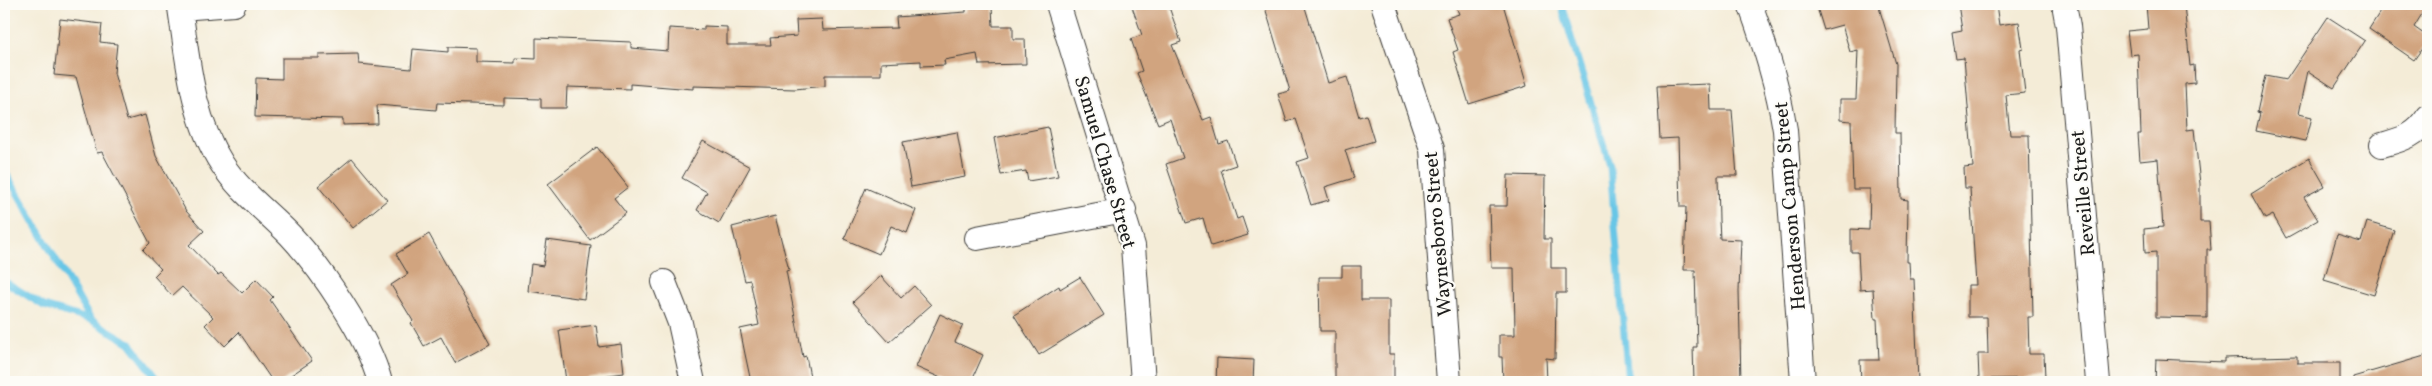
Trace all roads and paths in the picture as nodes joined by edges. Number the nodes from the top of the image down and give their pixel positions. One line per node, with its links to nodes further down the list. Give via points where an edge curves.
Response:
1 (234, 4): 11 (street, via 180,8 203,126 222,163 248,196 289,234 314,263 356,330)
2 (1058, 4): 8 (street, Samuel Chase Street)
3 (1382, 4): 14 (street, Waynesboro Street, via 1432,150)
4 (1750, 4): 15 (street, Henderson Camp Street, via 1769,54 1785,130)
5 (2064, 4): 16 (street, Reveille Street)
6 (2428, 117): 7 (street, via 2420,130)
7 (2382, 145)
8 (1124, 210): 9 (street); 13 (street, Samuel Chase Street, via 1133,246)
9 (977, 238)
10 (664, 282): 12 (street, via 680,322)
11 (380, 382)
12 (694, 382)
13 (1143, 382)
14 (1449, 382)
15 (1803, 382)
16 (2098, 382)

